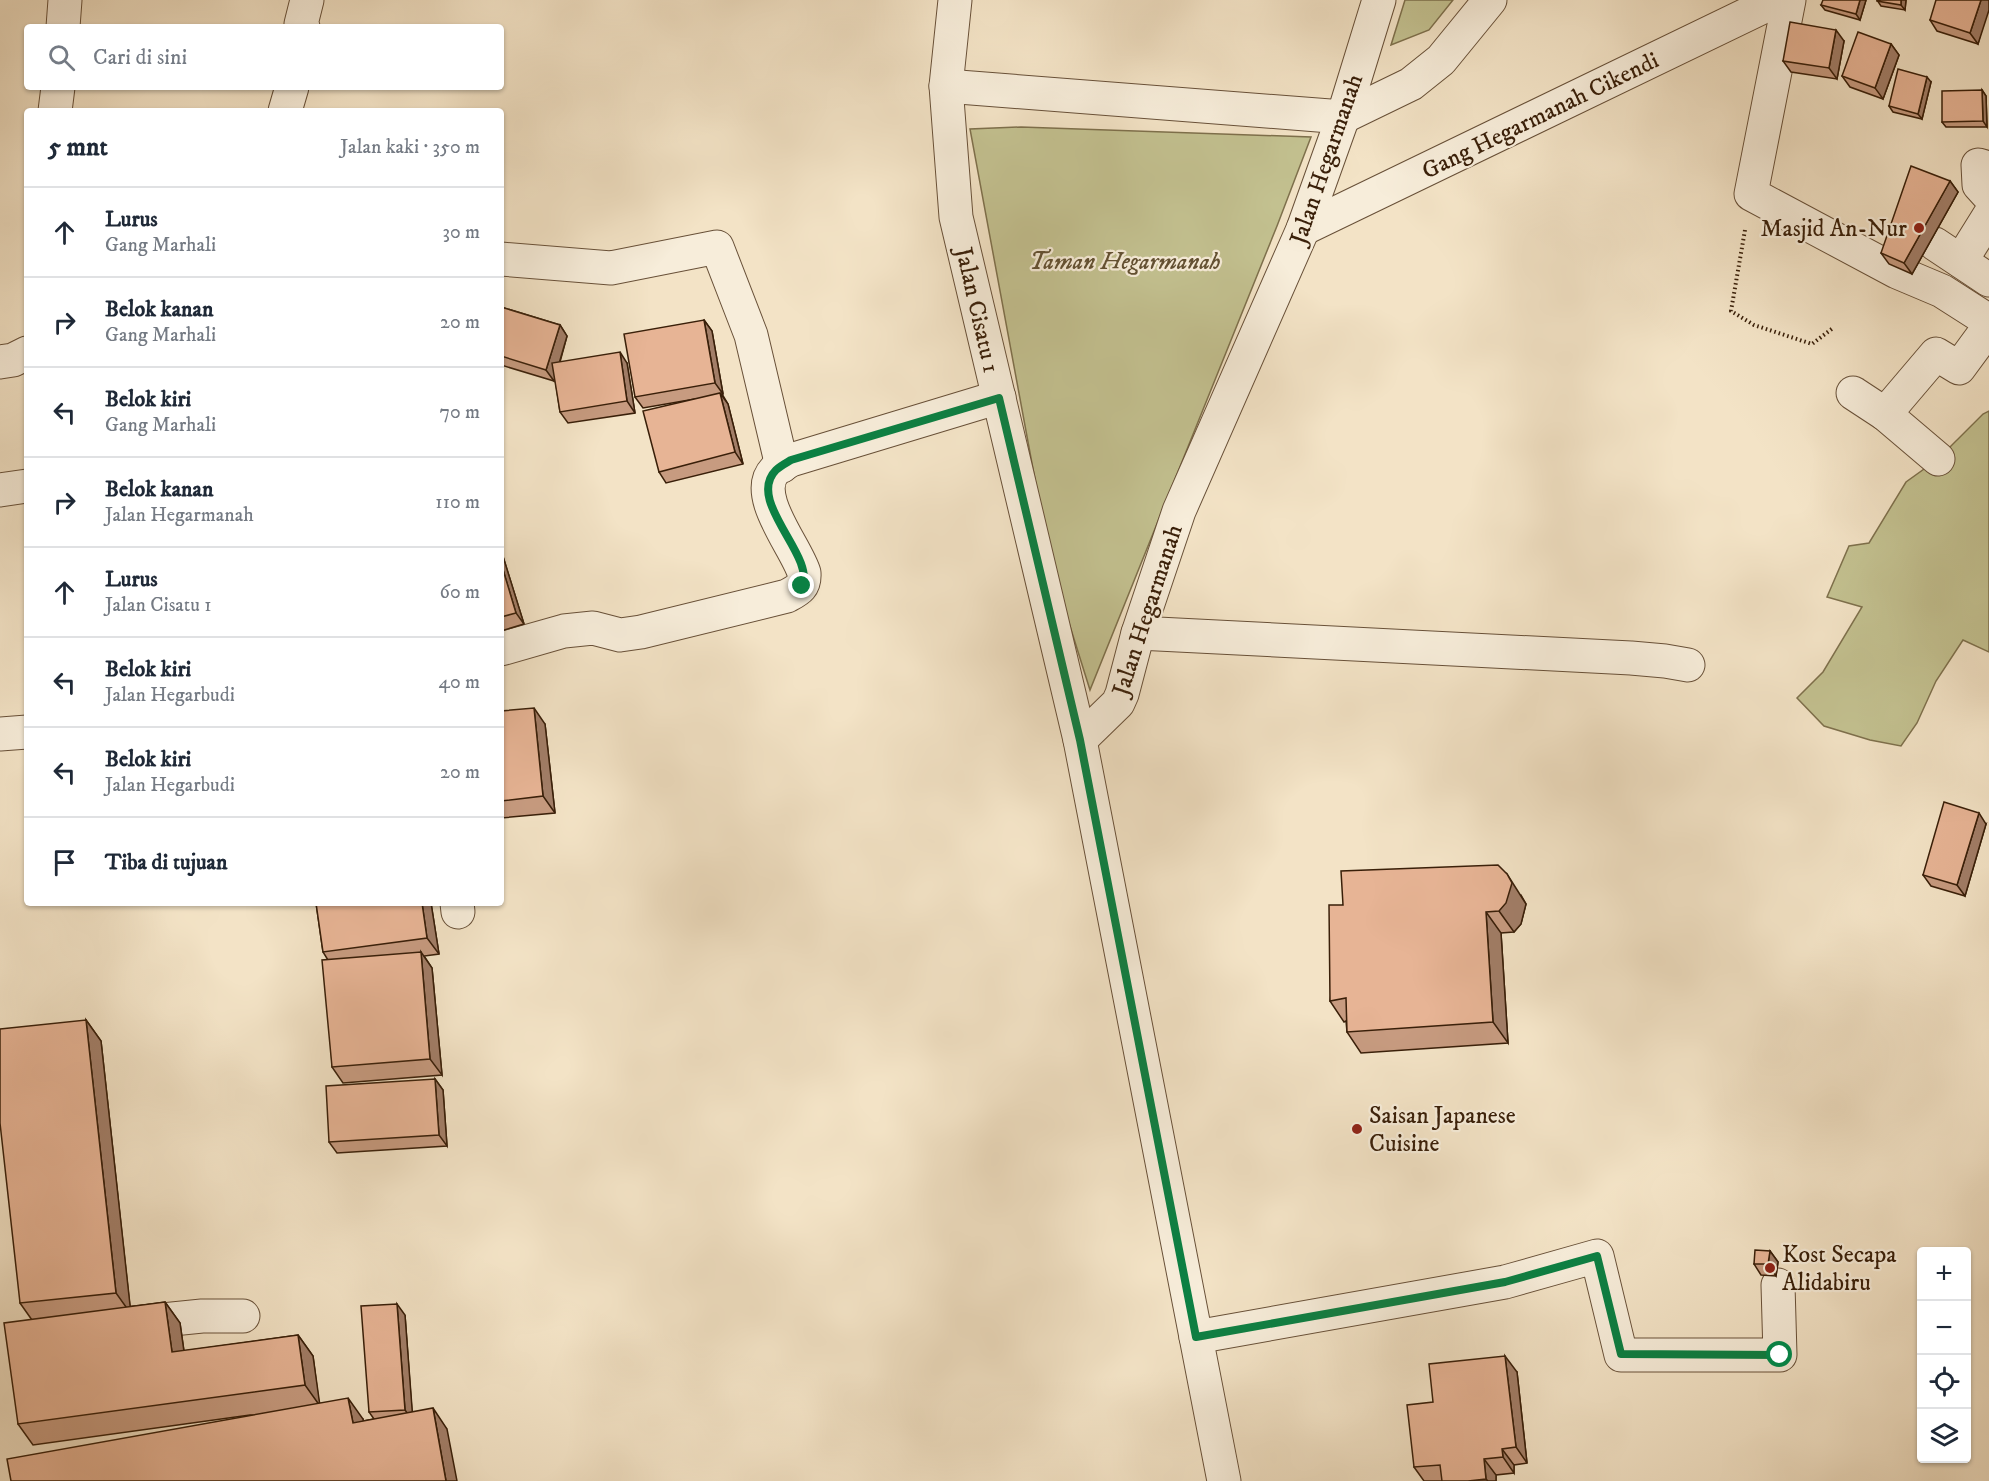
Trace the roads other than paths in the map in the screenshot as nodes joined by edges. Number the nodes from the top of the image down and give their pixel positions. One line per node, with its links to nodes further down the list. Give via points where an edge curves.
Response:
1 (65, 0): 8 (street)
2 (307, 0): 9 (street)
3 (954, 0): 10 (street, Jalan Cisatu 1)
4 (1378, 0): 15 (street, Jalan Hegarmanah)
5 (1490, 0): 15 (street, via 1441,60 1411,84)
6 (1777, 0): 18 (street, Gang Hegarmanah Cikendi)
7 (1789, 0): 21 (street, via 1751,194 1897,272 1942,291)
8 (63, 24)
9 (301, 24)
10 (946, 86): 15 (street); 26 (street, Jalan Cisatu 1, via 956,217)
11 (57, 90): 13 (street)
12 (291, 90): 14 (street)
13 (56, 108)
14 (286, 108)
15 (1343, 117): 18 (street, Jalan Hegarmanah)
16 (1989, 168): 17 (street, via 1978,165)
17 (1988, 215): 20 (street, via 1948,252)
18 (1303, 229): 32 (street, Jalan Hegarmanah, via 1179,511)
19 (504, 259): 29 (street, via 611,268 717,247 751,335)
20 (1989, 280)
21 (1989, 321)
22 (1989, 327): 27 (street, via 1959,368 1936,354)
23 (24, 354): 24 (street)
24 (0, 362)
25 (1853, 393): 27 (street)
26 (999, 398): 29 (street, via 791,460); 37 (street, Jalan Cisatu 1)
27 (1885, 414): 28 (street)
28 (1938, 459)
29 (782, 466): 33 (street, via 769,481 769,493 772,508 803,567 804,582 800,589 787,596 641,632 620,634 593,628 564,631)
30 (24, 486): 31 (street)
31 (0, 490)
32 (1138, 633): 34 (street, via 1631,658); 37 (street, Jalan Hegarmanah, via 1120,699)
33 (504, 648)
34 (1688, 666)
35 (24, 732): 36 (street)
36 (0, 734)
37 (1080, 740): 41 (street)
38 (1778, 1285): 41 (street, via 1780,1355 1621,1354 1597,1256 1505,1282)
39 (243, 1316): 40 (street, via 202,1316)
40 (108, 1326)
41 (1196, 1337): 42 (street)
42 (1224, 1481)

